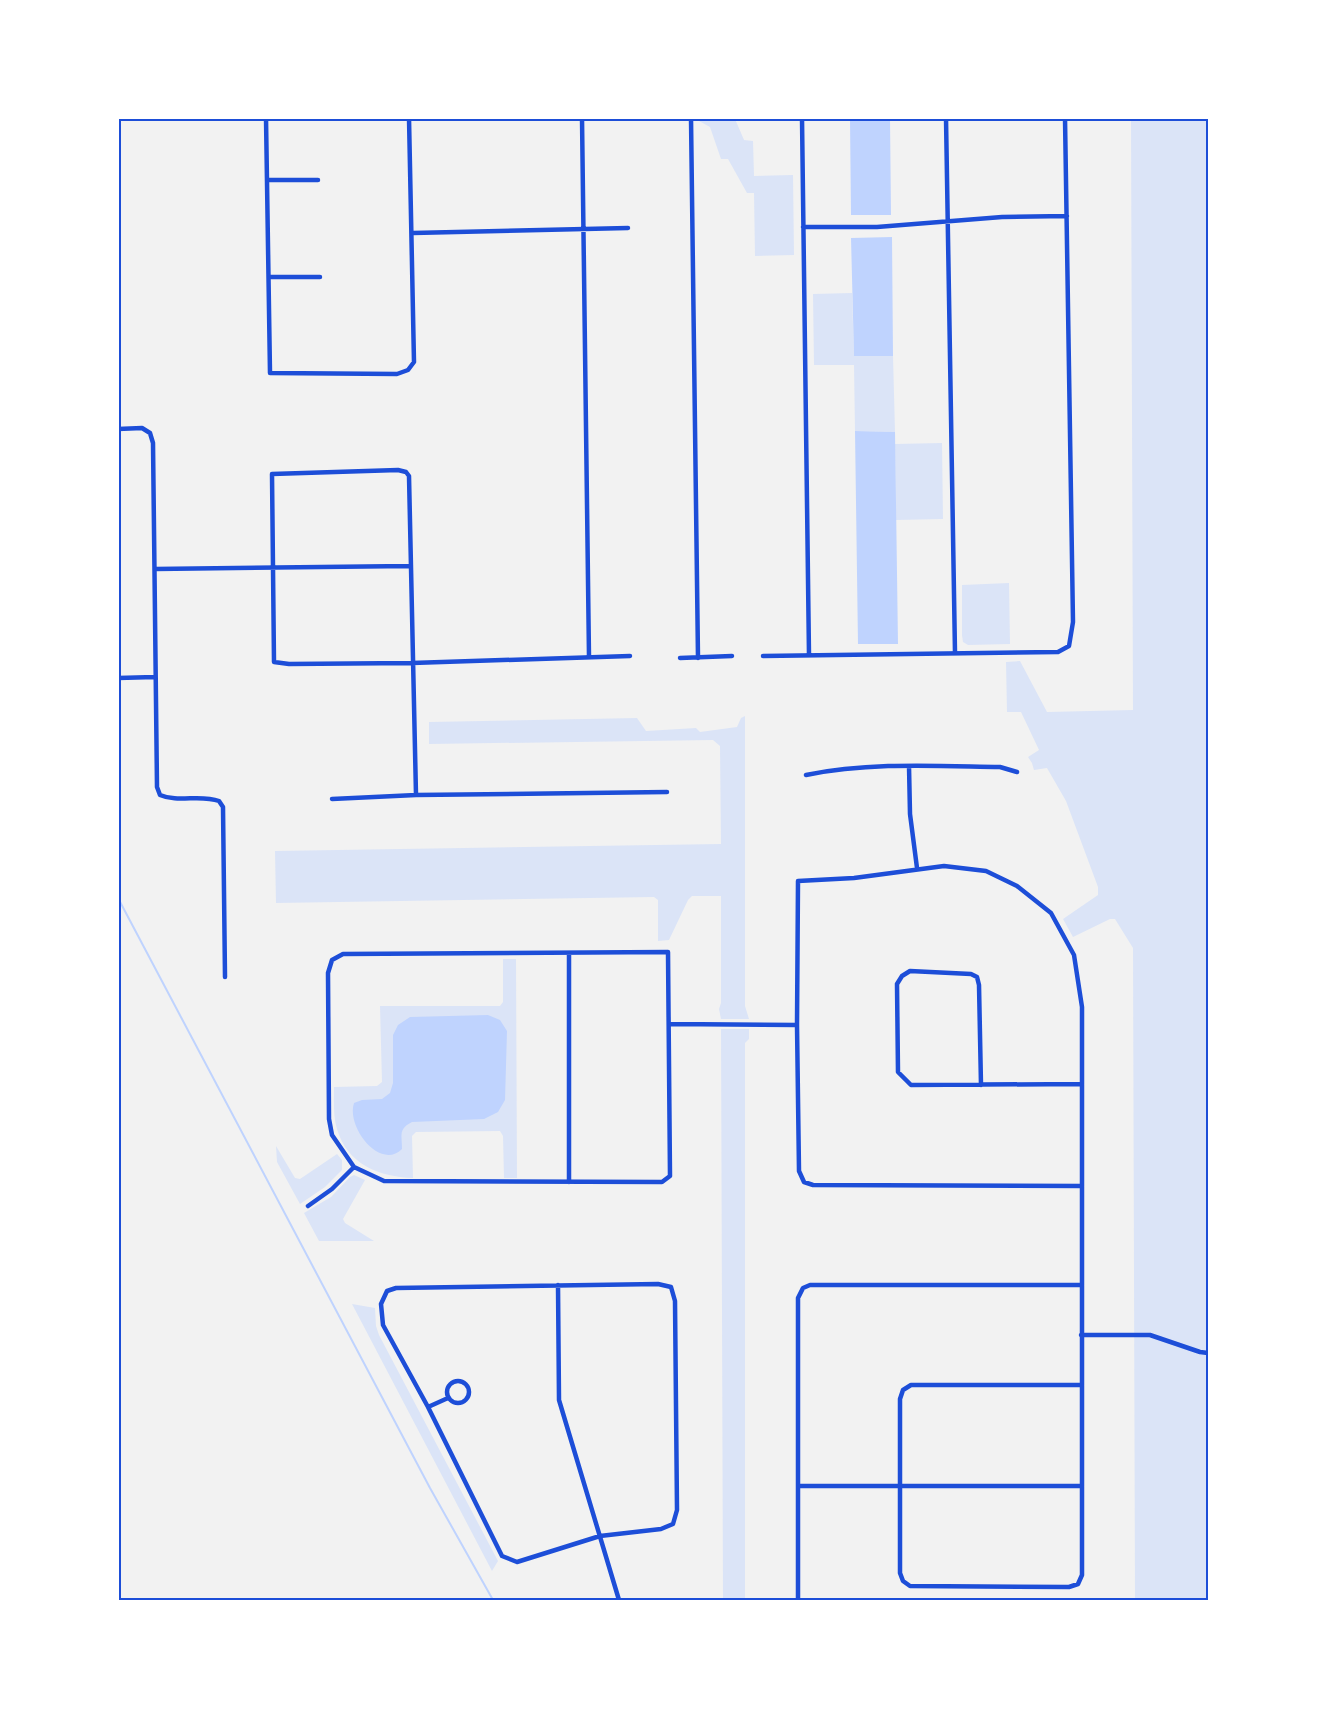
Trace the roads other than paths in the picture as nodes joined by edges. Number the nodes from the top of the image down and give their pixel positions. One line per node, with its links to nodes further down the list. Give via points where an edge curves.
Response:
1 (266, 118): 8 (street)
2 (409, 118): 15 (street)
3 (582, 118): 14 (street)
4 (691, 118): 29 (street)
5 (802, 118): 12 (street)
6 (946, 118): 11 (street)
7 (1065, 118): 10 (street)
8 (267, 180): 9 (street); 16 (street)
9 (318, 180)
10 (1067, 216): 11 (street); 22 (street, via 1073,622 1069,646 1058,652)
11 (947, 222): 12 (street); 22 (street)
12 (803, 227): 23 (street)
13 (628, 228): 14 (street)
14 (584, 229): 15 (street); 25 (street)
15 (413, 233): 16 (street, via 414,362 408,370 397,374 270,373)
16 (269, 277): 17 (street)
17 (320, 277)
18 (118, 429): 21 (street, via 142,429 150,433 153,443)
19 (410, 566): 20 (street); 20 (street, via 409,476 398,470 272,474); 30 (street)
20 (272, 568): 21 (street); 30 (street, via 273,662)
21 (155, 569): 31 (street)
22 (955, 653): 23 (street)
23 (809, 655): 24 (street)
24 (764, 656)
25 (589, 657): 26 (street); 30 (street)
26 (630, 657)
27 (732, 657): 29 (street)
28 (680, 658): 29 (street)
29 (698, 658)
30 (412, 663): 37 (street)
31 (155, 677): 32 (street); 41 (street, via 160,795 211,798 223,807)
32 (118, 678)
33 (909, 766): 34 (street, via 1000,766); 35 (street, via 871,766); 39 (street)
34 (1017, 772)
35 (806, 775)
36 (667, 792): 37 (street)
37 (416, 795): 38 (street)
38 (332, 799)
39 (917, 868): 43 (street, via 854,878 798,881); 44 (street, via 944,866 986,871 1017,886 1051,913 1074,955 1082,1007)
40 (569, 954): 42 (street, via 668,952); 46 (street, via 343,954 333,960 328,973 329,1119 332,1135); 47 (street)
41 (225, 977)
42 (669, 1024): 43 (street); 47 (street, via 670,1176 662,1182)
43 (797, 1025): 48 (street, via 799,1172 804,1182)
44 (1082, 1084): 45 (street); 48 (street)
45 (981, 1085): 45 (street, via 977,977 910,971 902,976 897,984 898,1072 911,1085)
46 (354, 1167): 47 (street, via 384,1181); 49 (street)
47 (569, 1182)
48 (1082, 1186): 51 (street)
49 (308, 1206)
50 (558, 1285): 56 (street, via 387,1291 381,1304 383,1325); 60 (street, via 559,1400); 60 (street, via 658,1284 671,1287 675,1301 677,1510 673,1524)
51 (1082, 1285): 52 (street); 57 (street, via 803,1288 798,1298)
52 (1081, 1335): 53 (street, via 1150,1335); 54 (street)
53 (1209, 1353)
54 (1082, 1385): 58 (street, via 911,1385 903,1390 900,1399); 59 (street)
55 (448, 1398): 55 (street, via 463,1402 469,1394 468,1387 454,1382 448,1386); 56 (street)
56 (428, 1407): 60 (street, via 502,1556 517,1562)
57 (798, 1486): 58 (street); 62 (street)
58 (900, 1486): 59 (street); 59 (street, via 900,1573 910,1586 1069,1587 1078,1584 1082,1575)
59 (1082, 1486)
60 (600, 1536): 61 (street)
61 (620, 1600)
62 (798, 1600)

